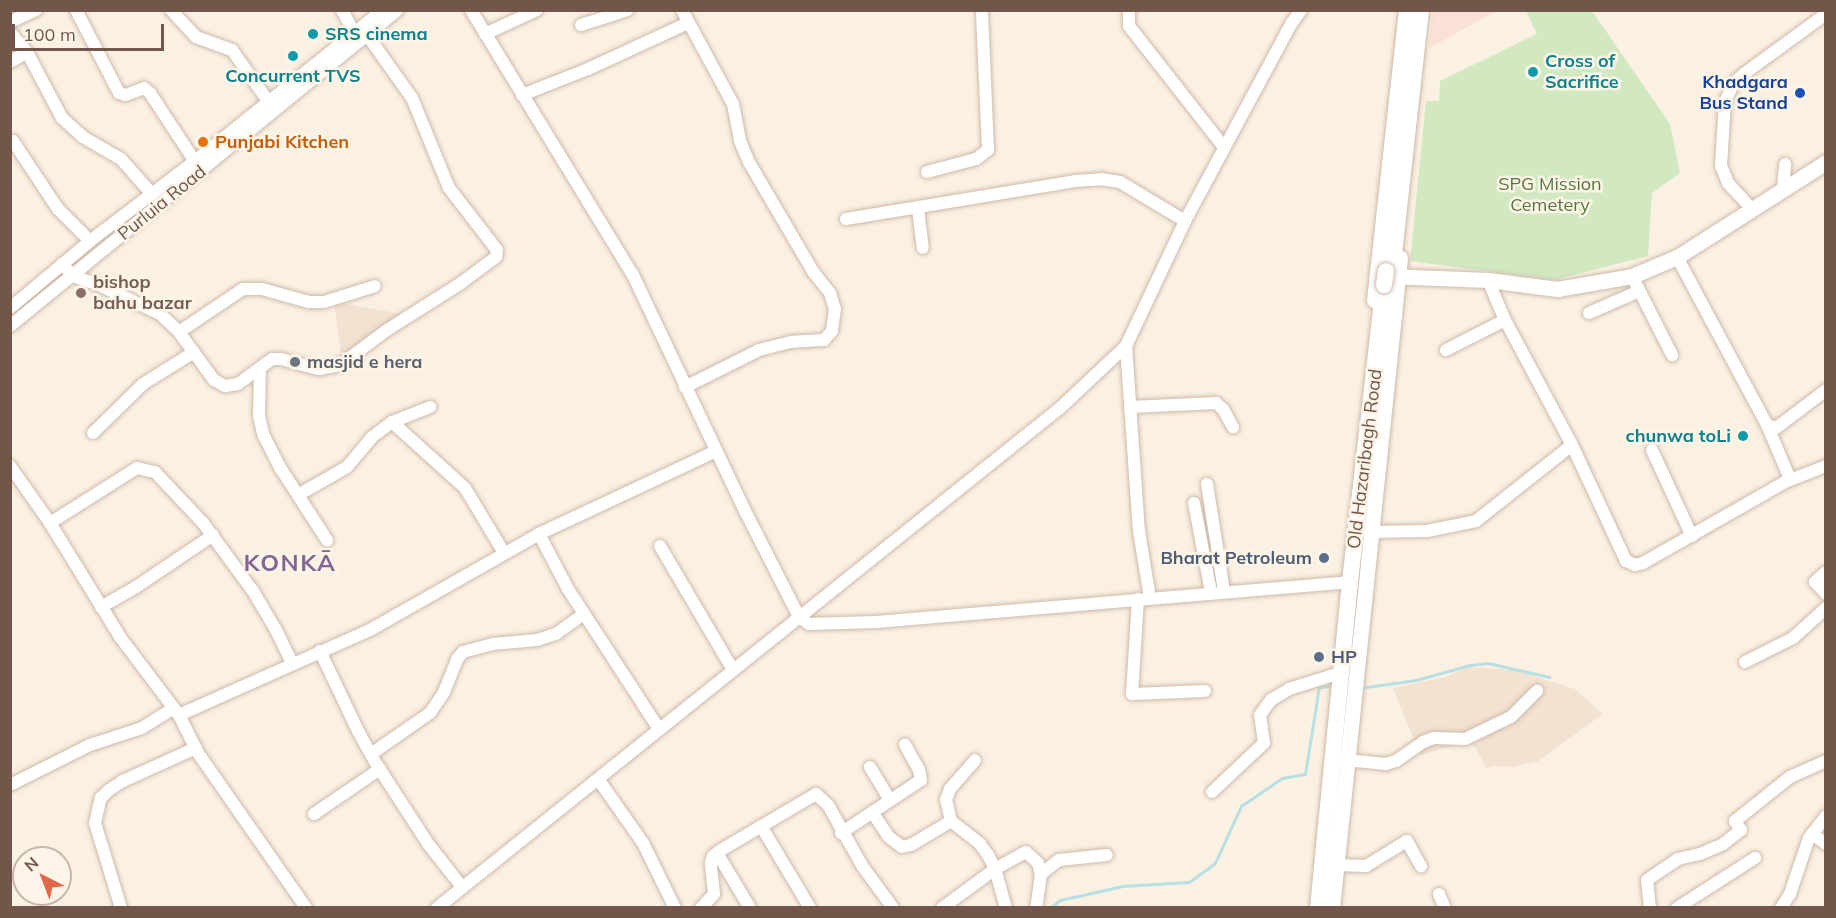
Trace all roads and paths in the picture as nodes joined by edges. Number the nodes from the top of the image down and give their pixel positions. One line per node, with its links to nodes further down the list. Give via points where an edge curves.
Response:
1 (36, 10): 20 (street)
2 (76, 10): 35 (street, via 119,93 126,95 144,88 150,93)
3 (171, 10): 30 (street, via 196,37 232,50)
4 (342, 10): 25 (street)
5 (384, 10): 25 (street, Purluia Road)
6 (397, 10): 25 (street, Purluia Road)
7 (471, 10): 26 (street)
8 (537, 10): 26 (street)
9 (628, 10): 23 (street)
10 (681, 10): 21 (street)
11 (982, 10): 36 (street, via 988,150 976,159)
12 (1129, 10): 32 (street, via 1129,26)
13 (1286, 10): 22 (street)
14 (1301, 10): 22 (street)
15 (1407, 10): 49 (street)
16 (1414, 10): 49 (main road, Old Hazaribagh Road)
17 (1421, 10): 49 (main road, Old Hazaribagh Road)
18 (1428, 10): 49 (street)
19 (1826, 14): 40 (street, via 1745,73 1733,84 1725,102 1721,166 1728,183)
20 (10, 22)
21 (688, 23): 29 (street); 63 (street, via 733,104 740,141 750,164 814,273 830,293 835,309 832,331 824,340 791,342 759,350)
22 (1291, 24): 32 (street)
23 (581, 25)
24 (10, 32): 27 (street)
25 (361, 34): 30 (street, Purluia Road); 35 (street, Purluia Road); 62 (street, via 412,98 449,188 498,253 461,284 340,365 319,369 272,359)
26 (485, 34): 29 (street)
27 (27, 52): 28 (street); 38 (street, via 62,118 83,137 121,159)
28 (10, 62)
29 (522, 95): 63 (street, via 633,275)
30 (268, 101): 35 (street, Purluia Road)
31 (10, 144): 43 (street, via 13,141 58,209)
32 (1224, 147): 42 (street)
33 (1826, 162): 37 (street)
34 (1785, 164): 37 (street)
35 (198, 166): 38 (street, Purluia Road); 47 (street, Purluia Road)
36 (927, 172)
37 (1783, 189): 40 (street)
38 (152, 194): 43 (street, Purluia Road)
39 (918, 209): 41 (street); 42 (street, via 1101,179 1120,182); 44 (street)
40 (1752, 209): 45 (street)
41 (846, 219)
42 (1185, 221): 58 (street)
43 (90, 241): 46 (street, Purluia Road)
44 (923, 248)
45 (1677, 257): 48 (street); 68 (street)
46 (62, 264): 47 (street); 53 (street, Purluia Road)
47 (73, 276): 56 (street, Purluia Road); 57 (street, via 146,306)
48 (1632, 276): 50 (street, via 1557,289); 52 (street)
49 (1388, 278): 50 (street); 81 (street); 89 (street); 102 (main road, Old Hazaribagh Road)
50 (1488, 280): 55 (street)
51 (375, 286): 57 (street, via 324,302 309,302 262,289 243,290)
52 (1639, 291): 54 (street); 61 (street)
53 (10, 308)
54 (1589, 313)
55 (1505, 320): 59 (street); 71 (street)
56 (10, 326)
57 (179, 332): 60 (street)
58 (1126, 346): 65 (street); 97 (street, via 1060,408)
59 (1446, 350)
60 (194, 352): 62 (street, via 219,385 238,384); 70 (street, via 143,384)
61 (1672, 355)
62 (260, 368): 78 (street, via 259,416 263,434)
63 (685, 387): 73 (street)
64 (1826, 390): 68 (street, via 1776,428)
65 (1130, 406): 69 (street, via 1216,404); 93 (street)
66 (430, 407): 67 (street)
67 (392, 422): 78 (street, via 372,437 347,467); 87 (street, via 465,488)
68 (1767, 425): 76 (street)
69 (1233, 427)
70 (93, 433)
71 (1572, 445): 81 (street, via 1476,521 1427,531); 84 (street, via 1626,561 1643,564)
72 (1652, 450): 84 (street)
73 (716, 451): 82 (street); 97 (street)
74 (10, 466): 80 (street)
75 (1826, 466): 76 (street)
76 (1790, 479): 84 (street)
77 (1207, 484): 90 (street)
78 (298, 495): 85 (street)
79 (1194, 503): 91 (street)
80 (50, 523): 83 (street, via 143,467 162,477); 94 (street)
81 (1370, 532): 102 (street)
82 (538, 534): 87 (street); 96 (street)
83 (213, 535): 94 (street); 100 (street, via 263,605)
84 (1692, 536)
85 (327, 540)
86 (660, 546): 101 (street)
87 (504, 553): 98 (street, via 397,616)
88 (1826, 572): 92 (street, via 1815,582)
89 (1345, 583): 90 (street); 102 (street)
90 (1224, 591): 91 (street)
91 (1210, 592): 93 (street)
92 (1826, 594)
93 (1144, 598): 97 (street, via 830,625 810,624); 103 (street, via 1132,693)
94 (101, 607): 105 (street)
95 (1826, 608): 99 (street, via 1793,638)
96 (584, 614): 106 (street); 109 (street, via 556,633 537,640 493,644 463,652 430,713)
97 (799, 617): 101 (street)
98 (320, 651): 100 (street); 109 (street)
99 (1745, 662)
100 (292, 663): 105 (street)
101 (733, 670): 106 (street)
102 (1344, 686): 111 (street); 117 (street, via 1289,689 1270,700 1260,715 1264,743); 147 (street); 148 (main road, Old Hazaribagh Road); 149 (main road, Old Hazaribagh Road)
103 (1205, 691)
104 (1537, 691): 111 (street, via 1511,717 1465,739 1434,738 1386,764)
105 (175, 712): 108 (street); 116 (street, via 83,748)
106 (659, 729): 115 (street)
107 (905, 744): 118 (street, via 921,780)
108 (196, 748): 137 (street, via 123,782 101,798 95,823); 138 (street)
109 (370, 754): 114 (street)
110 (975, 760): 122 (street, via 950,789 946,800)
111 (1347, 760): 130 (street)
112 (1826, 761): 152 (street, via 1790,777 1735,821 1741,830 1723,844 1678,859 1652,875 1647,880)
113 (870, 767): 118 (street)
114 (380, 769): 120 (street); 134 (street, via 429,845)
115 (598, 779): 134 (street); 139 (street, via 648,851)
116 (10, 785)
117 (1212, 792)
118 (890, 800): 119 (street)
119 (872, 812): 122 (street, via 889,837 902,847); 124 (street)
120 (314, 814)
121 (1826, 816): 125 (street)
122 (951, 821): 132 (street, via 980,844)
123 (761, 825): 124 (street, via 816,794 828,805); 127 (street); 142 (street)
124 (841, 833): 143 (street)
125 (1812, 834): 126 (street); 154 (street)
126 (1826, 844)
127 (717, 853): 140 (street, via 711,863 714,894); 141 (street)
128 (1107, 855): 133 (street, via 1059,860)
129 (1755, 858): 153 (street)
130 (1336, 865): 131 (street, via 1366,866 1407,841); 150 (street)
131 (1421, 866)
132 (995, 868): 133 (street, via 1026,852 1038,863); 144 (street); 145 (street)
133 (1041, 874): 146 (street)
134 (462, 887): 136 (street)
135 (1439, 894): 151 (street)
136 (444, 905)
137 (122, 908)
138 (306, 908)
139 (675, 908)
140 (701, 908)
141 (750, 908)
142 (810, 908)
143 (893, 908)
144 (942, 908)
145 (1006, 908)
146 (1036, 908)
147 (1312, 908)
148 (1318, 908)
149 (1327, 908)
150 (1332, 908)
151 (1445, 908)
152 (1650, 908)
153 (1677, 908)
154 (1781, 908)

